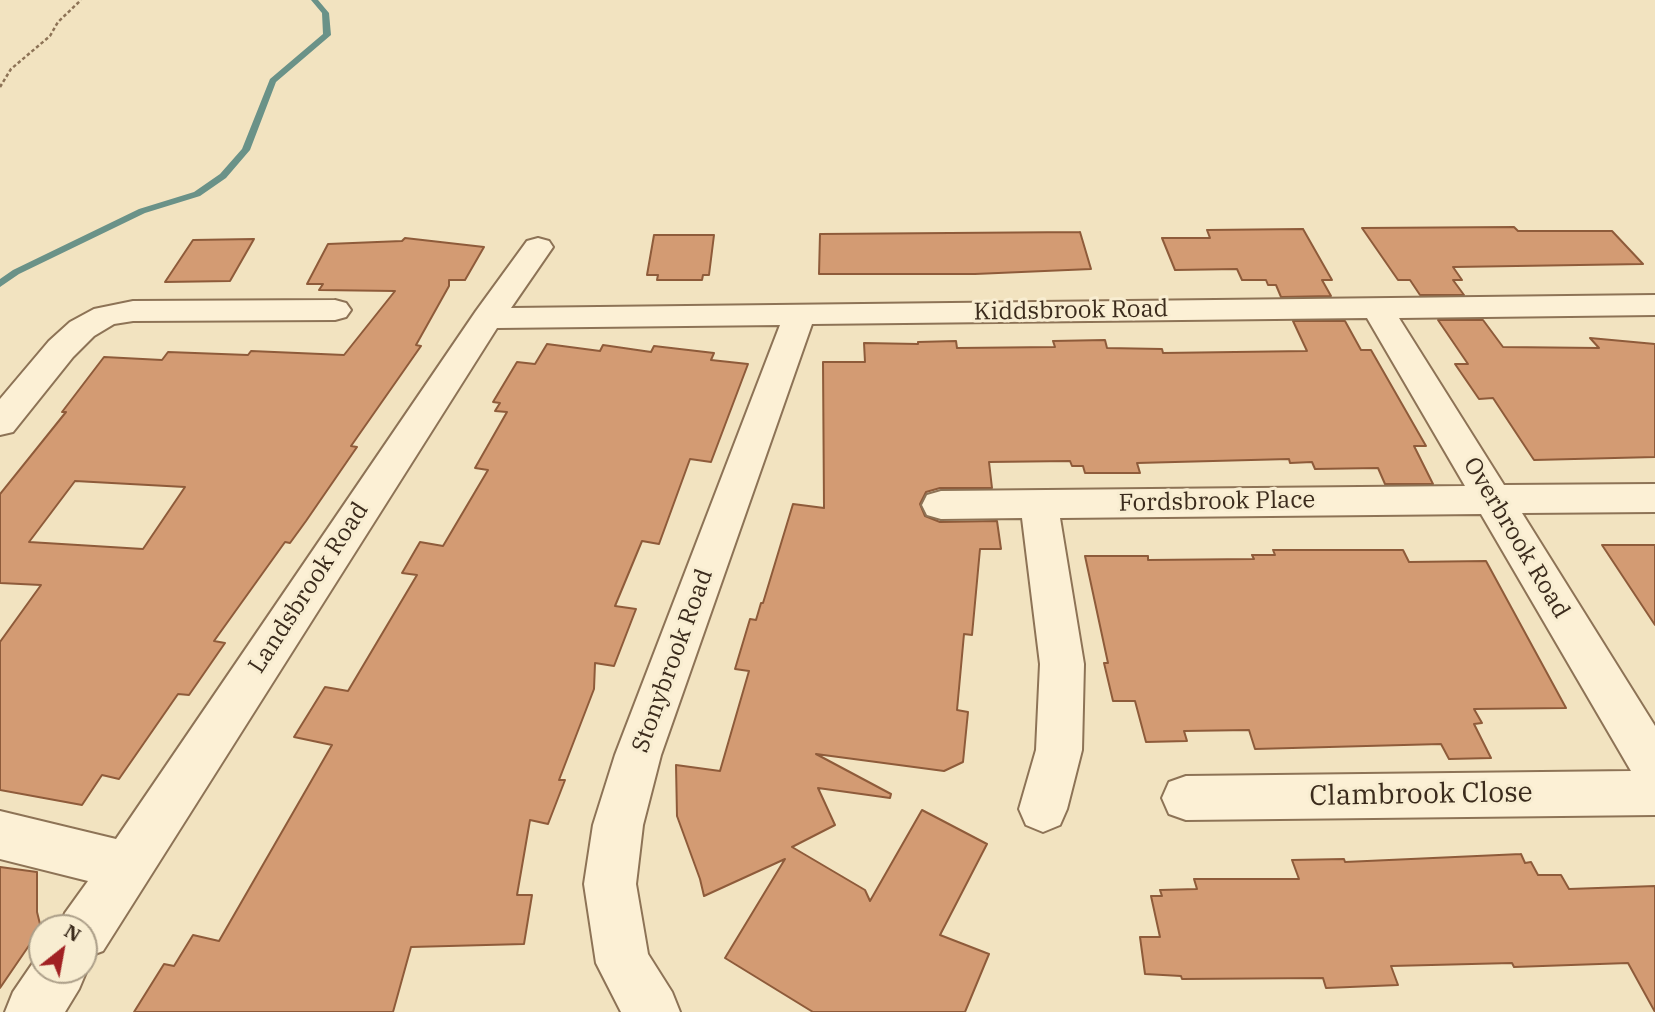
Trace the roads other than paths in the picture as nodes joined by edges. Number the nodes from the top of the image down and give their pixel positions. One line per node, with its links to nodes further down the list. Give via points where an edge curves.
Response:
1 (538, 247): 6 (street, Landsbrook Road)
2 (1655, 305): 3 (street, Kiddsbrook Road)
3 (1377, 307): 5 (street, Kiddsbrook Road); 9 (street, Overbrook Road)
4 (335, 310): 7 (street, via 134,311 105,316 61,349)
5 (800, 314): 6 (street, Kiddsbrook Road); 21 (street, Stonybrook Road, via 638,755 618,825 610,884 623,963)
6 (487, 318): 17 (street, Landsbrook Road)
7 (0, 423)
8 (1655, 498): 9 (street, Fordsbrook Place)
9 (1493, 499): 10 (street, Fordsbrook Place); 12 (street, Overbrook Road)
10 (1040, 504): 11 (street, Fordsbrook Place); 15 (street, via 1062,664 1059,750)
11 (941, 505)
12 (1655, 768)
13 (1655, 793): 14 (street, Clambrook Close)
14 (1186, 798)
15 (1042, 809)
16 (0, 835): 17 (street)
17 (126, 866): 18 (street, Landsbrook Road)
18 (95, 914)
19 (51, 984): 20 (street)
20 (33, 1012)
21 (652, 1012)

